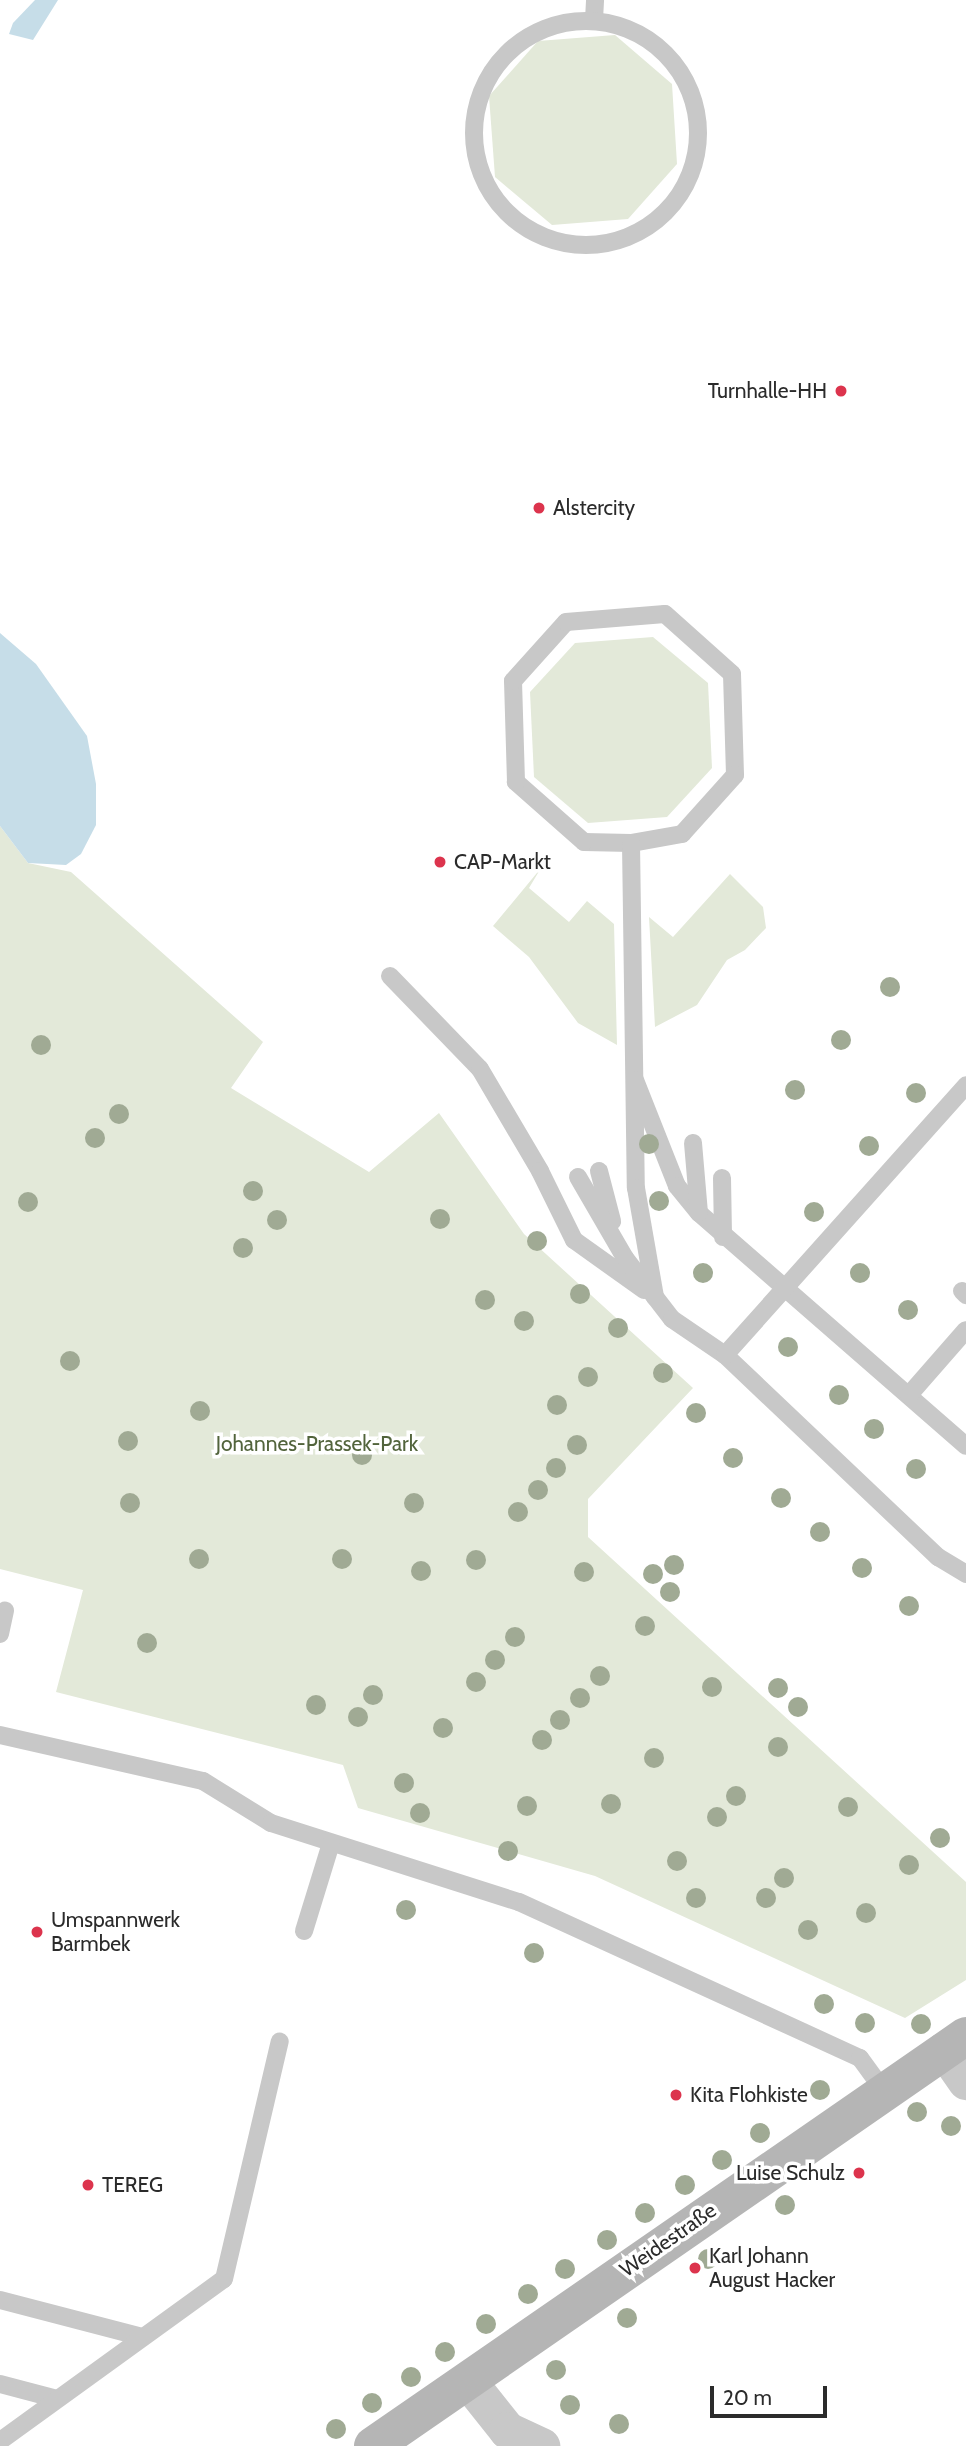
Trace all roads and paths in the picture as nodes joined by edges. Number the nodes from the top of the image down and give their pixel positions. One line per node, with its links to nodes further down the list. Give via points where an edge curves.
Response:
1 (595, 0): 2 (lane)
2 (594, 20): 2 (lane, via 558,24 516,46 498,62 480,93 473,128 477,164 492,197 517,223 548,240 583,246 619,242 654,223 681,195 696,159 698,120 688,83 664,51 632,30)
3 (631, 843): 3 (lane, via 682,834 735,775 732,674 664,614 566,622 513,681 516,782 584,842); 5 (lane)
4 (390, 976): 15 (lane, via 480,1069 574,1240)
5 (635, 1080): 11 (lane, via 677,1186); 15 (lane, via 636,1188)
6 (966, 1085): 14 (lane)
7 (693, 1143): 11 (lane)
8 (599, 1171): 13 (lane)
9 (578, 1177): 13 (lane)
10 (722, 1178): 12 (lane)
11 (699, 1213): 12 (lane)
12 (723, 1237): 14 (lane)
13 (617, 1241): 15 (lane)
14 (788, 1287): 17 (lane); 18 (lane)
15 (656, 1298): 17 (lane, via 671,1319)
16 (966, 1331): 18 (lane)
17 (725, 1355): 20 (lane, via 938,1557)
18 (909, 1395): 19 (lane)
19 (966, 1446)
20 (966, 1574)
21 (5, 1611): 22 (lane)
22 (0, 1634)
23 (0, 1735): 24 (lane, via 203,1781 271,1823)
24 (331, 1843): 25 (lane); 29 (lane, via 519,1902 860,2058)
25 (304, 1931)
26 (280, 2041): 31 (lane, via 224,2279)
27 (955, 2043): 28 (street); 29 (street, Weidestraße)
28 (966, 2081)
29 (883, 2090): 32 (street, Weidestraße)
30 (0, 2300): 31 (lane)
31 (142, 2337): 34 (lane)
32 (468, 2381): 36 (street, Weidestraße); 37 (street, via 507,2430)
33 (0, 2384): 34 (lane)
34 (57, 2399): 35 (lane)
35 (0, 2441)
36 (373, 2446)
37 (541, 2446)

